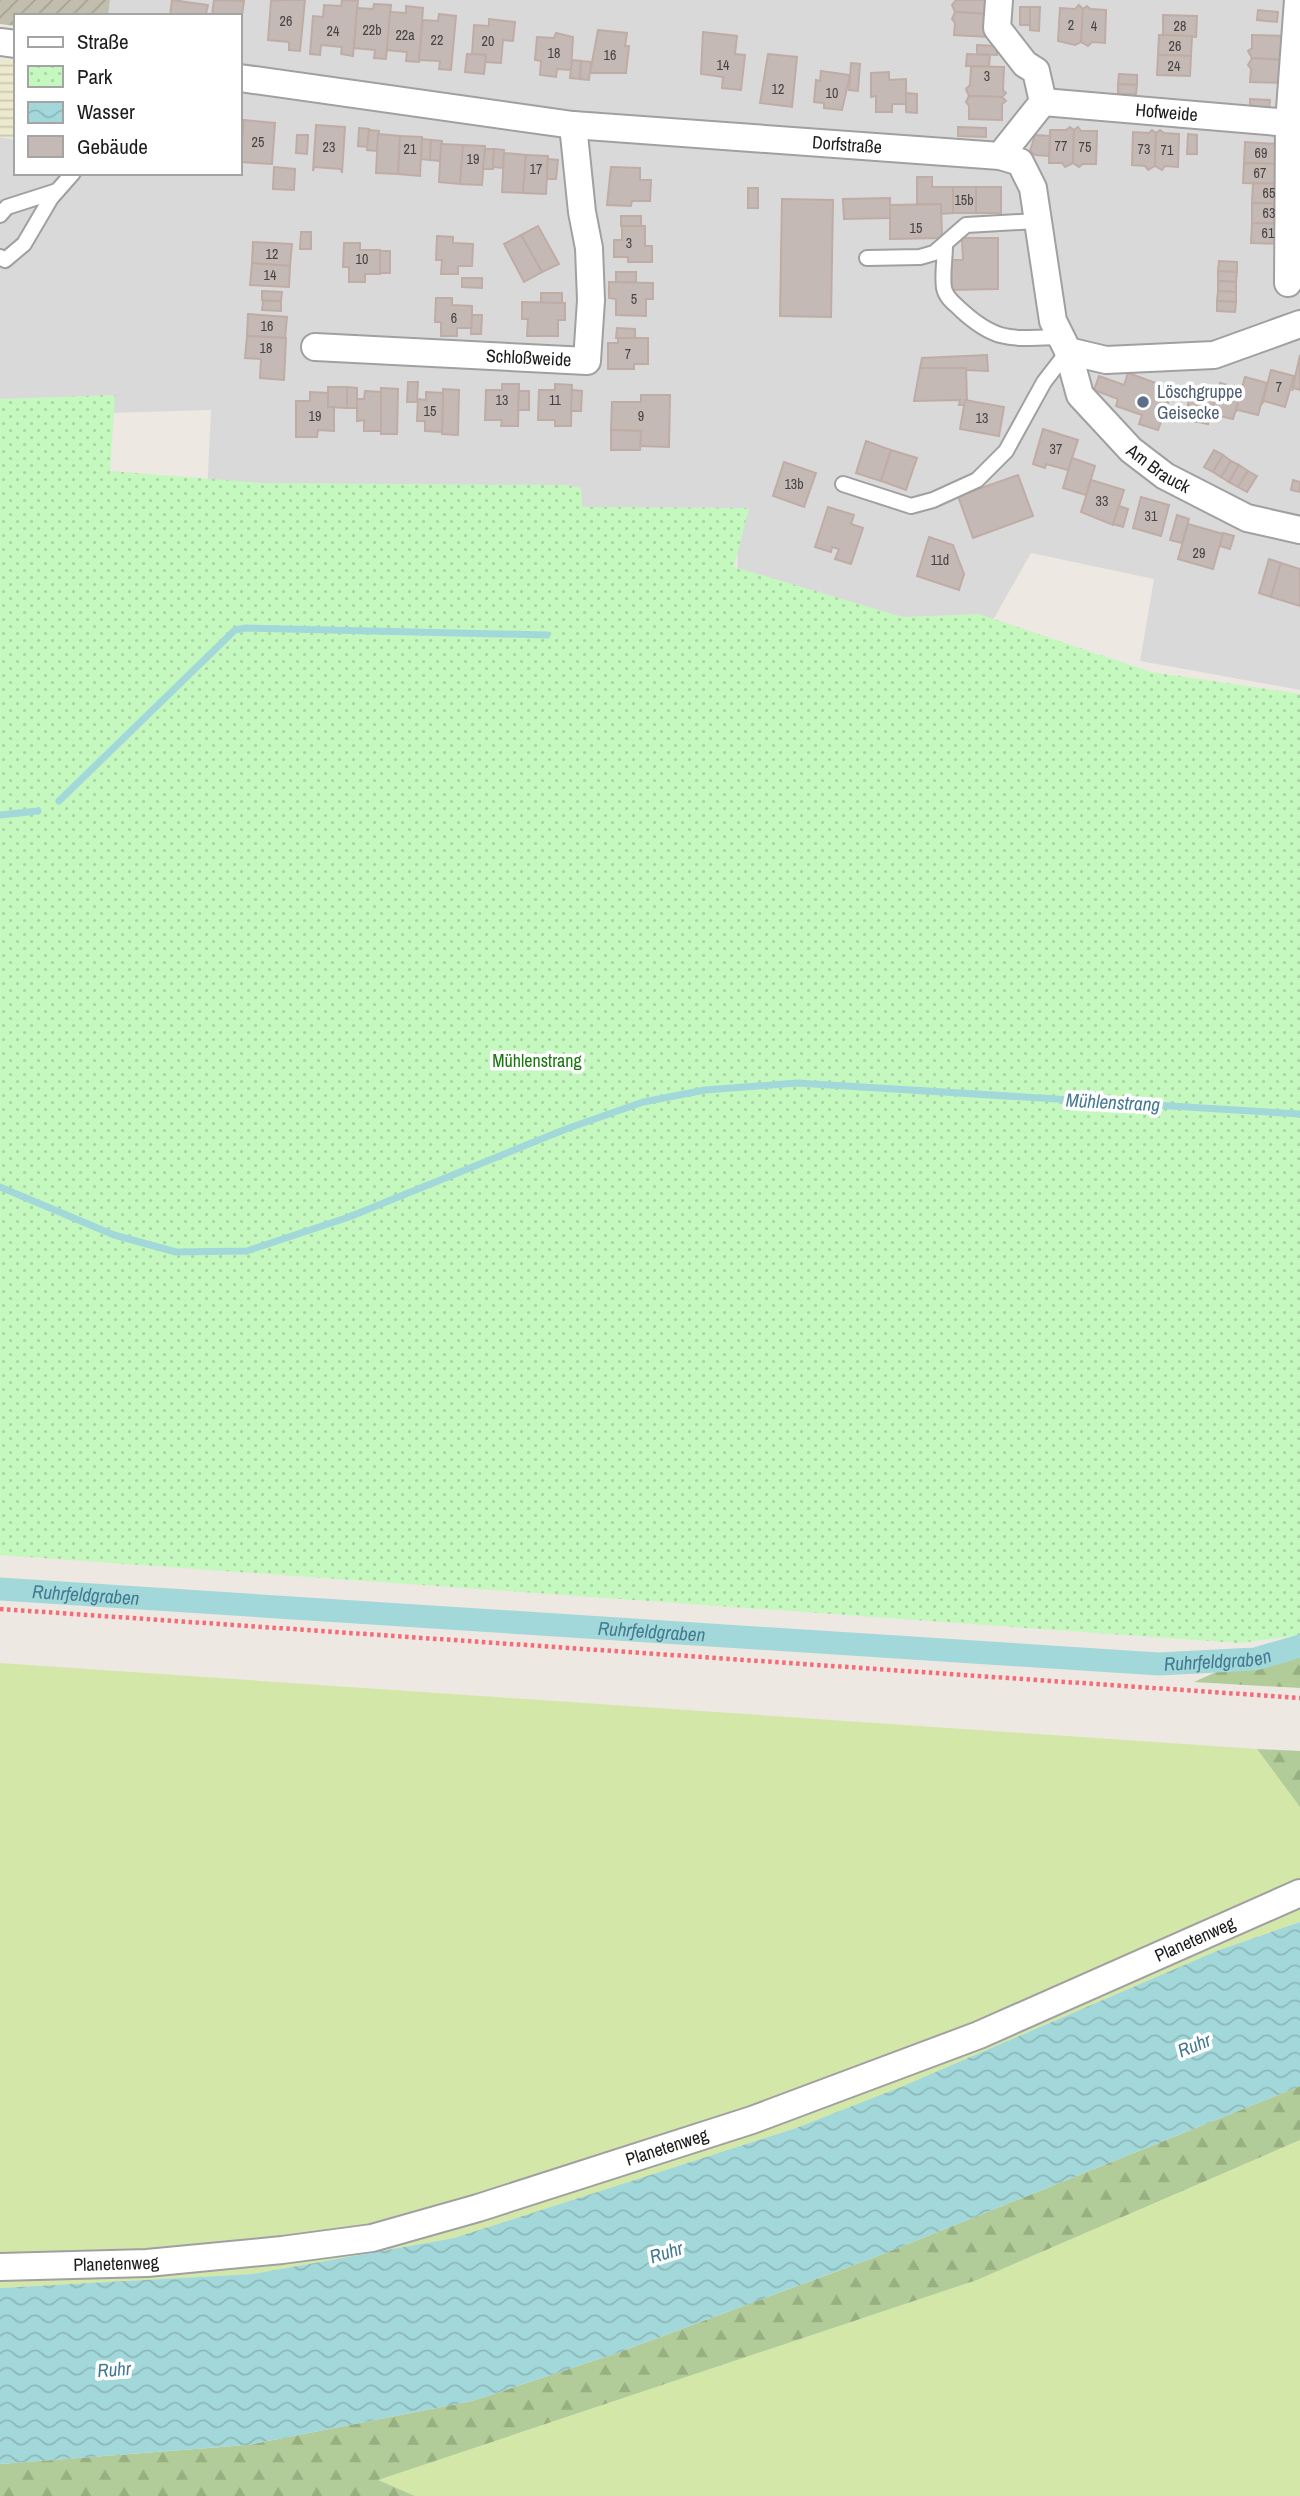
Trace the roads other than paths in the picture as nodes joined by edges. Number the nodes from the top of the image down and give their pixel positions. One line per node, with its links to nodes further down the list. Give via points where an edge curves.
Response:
1 (999, 0): 4 (street, via 997,28 1036,71)
2 (1298, 0): 5 (street)
3 (242, 78): 6 (street, Dorfstraße)
4 (1043, 102): 5 (street, Hofweide); 7 (street)
5 (1289, 123): 15 (street)
6 (573, 125): 7 (street, Dorfstraße); 18 (street, Schloßweide, via 589,248 587,361)
7 (1000, 156): 11 (street, via 1020,162 1033,188)
8 (71, 175): 9 (lane)
9 (58, 191): 10 (lane, via 7,207); 13 (lane, via 24,244 5,260)
10 (0, 215)
11 (1038, 221): 12 (lane, via 966,225); 17 (street, via 1053,321)
12 (945, 245): 14 (lane, via 919,257); 17 (lane, via 948,298 982,329)
13 (0, 257)
14 (867, 258)
15 (1288, 283)
16 (1300, 324): 17 (street, via 1214,355 1106,360)
17 (1065, 344): 19 (lane, via 1006,451 978,480 911,506); 20 (street, Am Brauck, via 1080,395 1131,450 1165,476 1247,518)
18 (315, 347)
19 (843, 484)
20 (1300, 530)
21 (1300, 1893): 22 (street, Planetenweg, via 979,2035 752,2120 478,2208 372,2238 282,2250 148,2263)
22 (0, 2267)

